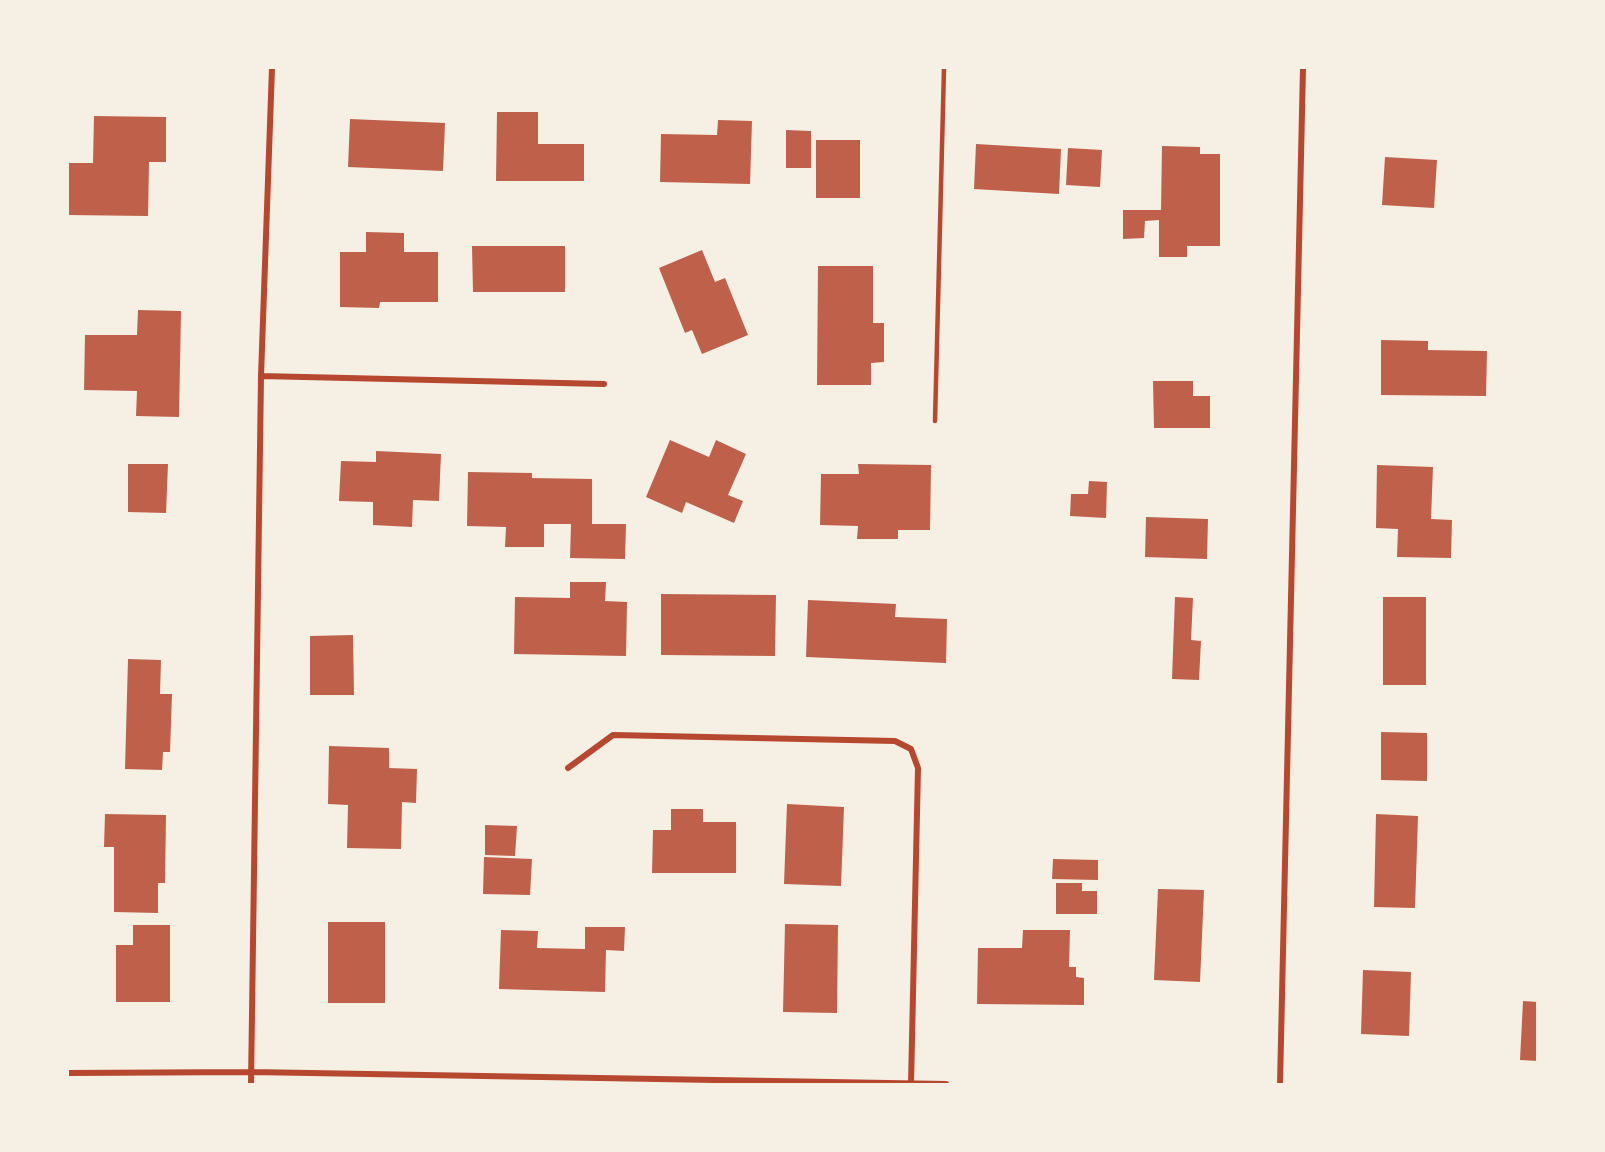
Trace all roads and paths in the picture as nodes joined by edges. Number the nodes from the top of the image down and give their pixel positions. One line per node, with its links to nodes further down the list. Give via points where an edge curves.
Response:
1 (272, 68): 4 (street)
2 (944, 68): 6 (lane)
3 (1303, 68): 13 (street)
4 (261, 376): 5 (street); 8 (street)
5 (603, 384)
6 (935, 421)
7 (568, 768): 11 (street, via 612,735 895,741 911,749 918,768)
8 (252, 1072): 9 (street); 10 (street); 11 (street)
9 (68, 1073)
10 (251, 1084)
11 (911, 1084): 12 (street)
12 (946, 1084)
13 (1280, 1084)

